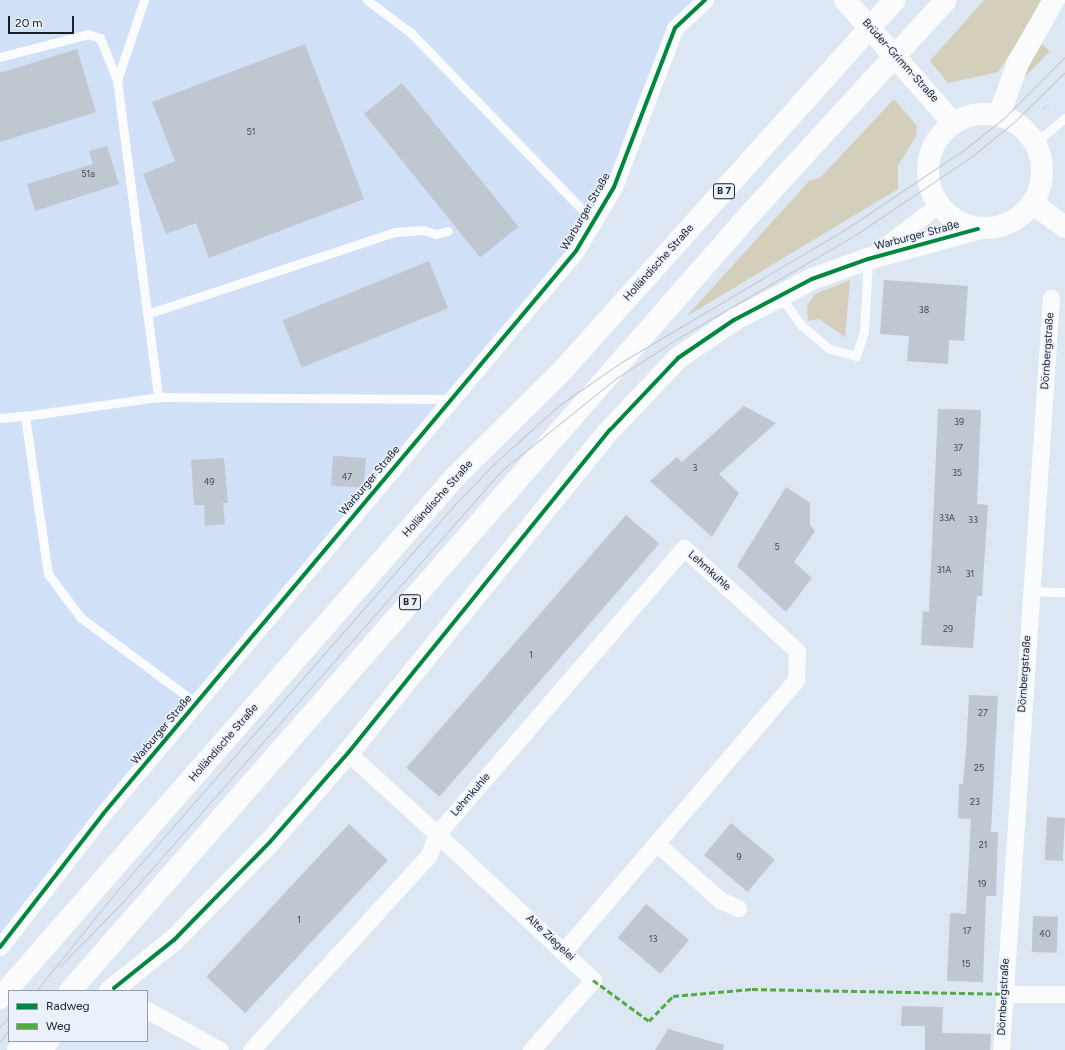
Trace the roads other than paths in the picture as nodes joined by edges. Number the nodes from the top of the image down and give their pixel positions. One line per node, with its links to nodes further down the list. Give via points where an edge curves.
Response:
1 (144, 0): 9 (lane)
2 (367, 0): 16 (lane, via 411,33)
3 (705, 0): 16 (street, Warburger Straße, via 675,28 614,187)
4 (845, 0): 12 (main road, Brüder-Grimm-Straße)
5 (946, 0): 37 (main road, B 7, via 750,214)
6 (1054, 0): 10 (main road, via 1018,63)
7 (891, 5): 41 (main road, Holländische Straße / B 7, via 561,372 455,477)
8 (0, 57): 9 (lane, via 88,34 100,38)
9 (117, 80): 23 (lane)
10 (999, 115): 12 (main road, via 968,116); 13 (main road, via 1022,128)
11 (1065, 118): 13 (lane)
12 (953, 122): 15 (main road, via 933,146 928,161 928,180)
13 (1035, 144): 14 (main road, via 1042,174 1039,189)
14 (1032, 203): 17 (main road); 18 (main road, via 1009,224)
15 (938, 205): 18 (main road, via 949,217); 20 (street, Warburger Straße)
16 (593, 221): 25 (street, Warburger Straße, via 576,251)
17 (1065, 227)
18 (978, 228): 20 (main road, Warburger Straße)
19 (448, 231): 23 (lane, via 436,234 423,230 395,232)
20 (868, 259): 21 (main road, Warburger Straße, via 812,279); 21 (lane, via 864,332 856,356 830,349 801,325)
21 (780, 296): 31 (main road, Warburger Straße, via 734,320 678,358 610,430)
22 (1051, 298): 28 (street, Dörnbergstraße)
23 (147, 314): 24 (lane)
24 (158, 397): 25 (lane); 26 (lane)
25 (450, 399): 30 (street, Warburger Straße)
26 (25, 416): 27 (lane); 30 (lane, via 48,574 81,618)
27 (0, 418)
28 (1031, 592): 29 (lane); 39 (street, Dörnbergstraße)
29 (1065, 592)
30 (196, 703): 35 (street, Warburger Straße, via 103,814)
31 (348, 753): 32 (street, Alte Ziegelei); 38 (main road, Warburger Straße, via 270,842 174,940)
32 (437, 834): 33 (street, Lehmkuhle, via 684,548 797,651 796,680); 36 (street, Alte Ziegelei); 48 (street, via 428,854)
33 (656, 843): 34 (street, via 720,900); 36 (street, Lehmkuhle)
34 (738, 908)
35 (0, 947)
36 (564, 951): 49 (street, Alte Ziegelei, via 593,980)
37 (71, 990)
38 (114, 990)
39 (1004, 994): 40 (street); 50 (street, Dörnbergstraße)
40 (1065, 994)
41 (0, 998)
42 (148, 1011): 47 (street)
43 (25, 1042): 45 (main road)
44 (47, 1042): 46 (main road)
45 (18, 1050)
46 (40, 1050)
47 (220, 1050)
48 (251, 1050)
49 (531, 1050)
50 (1001, 1050)

